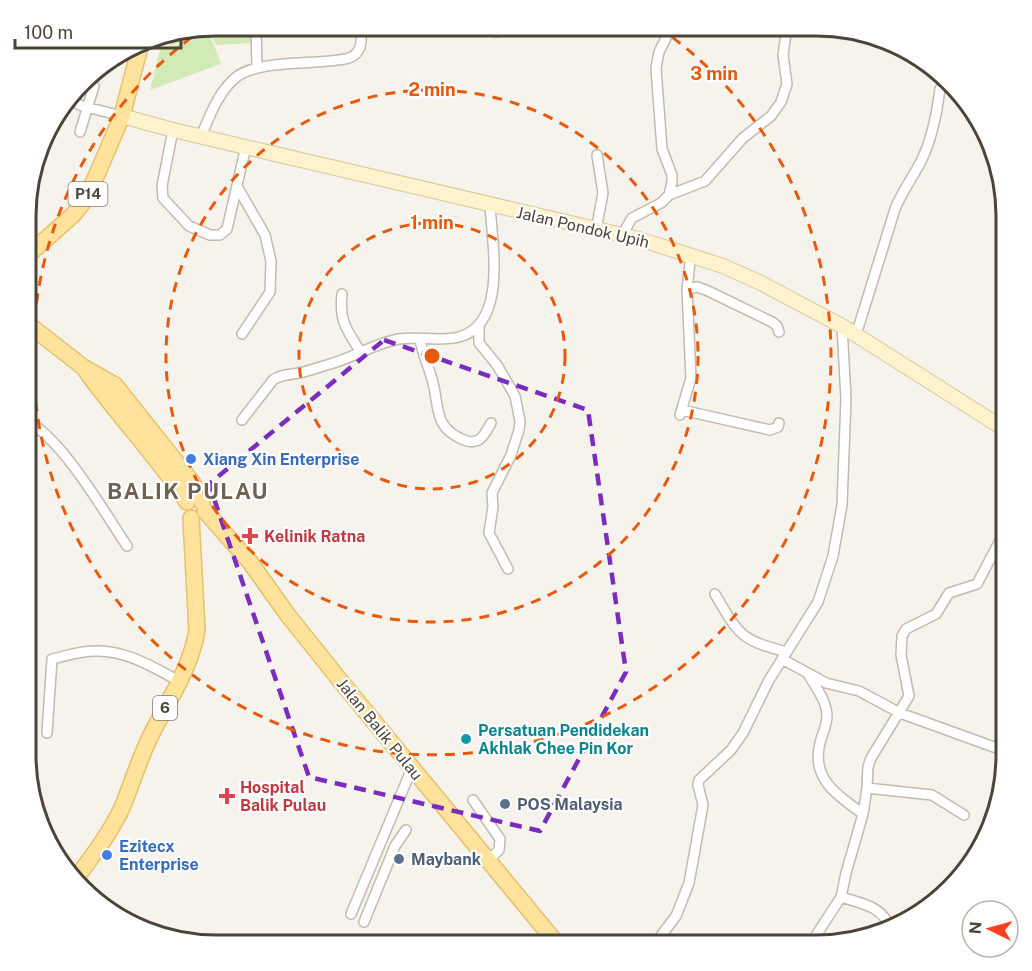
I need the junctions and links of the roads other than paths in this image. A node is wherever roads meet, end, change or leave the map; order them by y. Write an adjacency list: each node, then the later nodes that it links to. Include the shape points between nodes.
1 (256, 36): 6 (street)
2 (361, 36): 6 (street, via 358,53 349,58)
3 (666, 36): 18 (street, via 656,68 662,149 672,175)
4 (786, 36): 18 (street, via 783,55 787,84 771,116 743,138 705,181)
5 (138, 54): 11 (main road, P14)
6 (257, 67): 14 (street, via 234,78 215,104)
7 (94, 86): 10 (street)
8 (940, 89): 31 (street, via 930,134 919,165 895,209)
9 (76, 103): 10 (street)
10 (87, 108): 11 (street); 13 (street)
11 (122, 116): 12 (main road, Jalan Pondok Upih); 22 (main road, P14, via 84,201)
12 (173, 130): 14 (main road, Jalan Pondok Upih); 17 (street, via 163,198 189,226 220,235 226,229)
13 (80, 132)
14 (201, 136): 15 (main road, Jalan Pondok Upih)
15 (246, 147): 17 (street); 19 (main road, Jalan Pondok Upih)
16 (597, 155): 20 (street, via 603,193)
17 (238, 188): 30 (street, via 265,235 271,261 270,292)
18 (669, 195): 21 (street, via 632,218)
19 (490, 205): 20 (main road, Jalan Pondok Upih); 26 (street, via 494,287)
20 (596, 230): 21 (main road, Jalan Pondok Upih)
21 (622, 235): 23 (main road, Jalan Pondok Upih)
22 (36, 248)
23 (691, 254): 24 (street); 27 (main road, Jalan Pondok Upih, via 759,282)
24 (687, 289): 29 (street, via 705,290 772,322); 36 (street, via 691,378 681,412 770,430)
25 (342, 294): 33 (street, via 343,323)
26 (479, 326): 32 (street, via 456,338); 42 (street, via 479,343 515,396 520,421 511,455 492,493 489,533)
27 (842, 326): 31 (main road, Jalan Pondok Upih); 44 (street, via 846,399 842,505 833,556 818,602)
28 (36, 330): 39 (main road, Jalan Balik Pulau, via 83,367)
29 (779, 332)
30 (242, 334)
31 (856, 335): 37 (main road, Jalan Pondok Upih)
32 (420, 339): 33 (street, via 390,342); 35 (street, via 436,404 450,434 477,442)
33 (361, 353): 34 (street, via 278,376)
34 (242, 420)
35 (491, 423)
36 (779, 423)
37 (996, 424)
38 (36, 427): 40 (street, via 48,436 84,483)
39 (196, 508): 46 (main road, 6, via 197,630); 50 (main road, Jalan Balik Pulau, via 250,562 287,614)
40 (127, 546)
41 (996, 548): 47 (street, via 977,584 949,593 936,614 906,629 901,655 909,696)
42 (508, 569)
43 (715, 594): 44 (street, via 744,637)
44 (784, 655): 45 (street); 63 (street, via 738,741 699,780 703,805 689,883 676,916)
45 (807, 672): 47 (street, via 826,683 859,691); 53 (street, via 827,716 818,759 822,777 838,796)
46 (179, 681): 48 (street, via 120,654 96,651 52,659); 57 (main road, 6, via 150,736 122,808)
47 (900, 713): 49 (street); 51 (street, via 871,758)
48 (47, 733)
49 (996, 748)
50 (412, 768): 56 (main road, Jalan Balik Pulau); 59 (street)
51 (867, 788): 53 (street); 54 (street, via 932,795)
52 (473, 800): 56 (street, via 500,839 500,850)
53 (863, 814): 58 (street)
54 (964, 815)
55 (406, 830): 61 (street, via 395,846)
56 (488, 861): 62 (main road, Jalan Balik Pulau)
57 (80, 873)
58 (842, 897): 60 (street, via 878,910); 64 (street)
59 (351, 914)
60 (887, 920)
61 (364, 922)
62 (550, 935)
63 (662, 935)
64 (817, 935)

